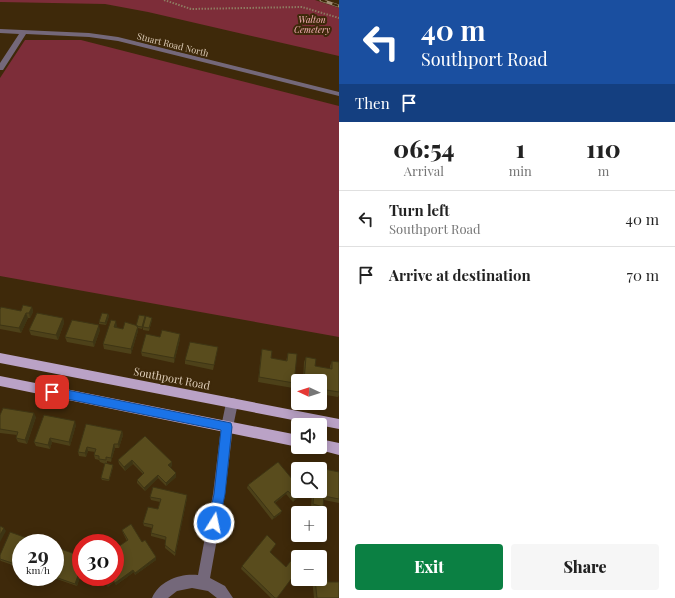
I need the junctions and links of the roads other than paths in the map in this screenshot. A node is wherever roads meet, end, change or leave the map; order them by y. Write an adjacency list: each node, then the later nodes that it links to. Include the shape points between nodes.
1 (0, 31): 2 (street, Stuart Road North)
2 (24, 32): 3 (street); 4 (street, Stuart Road North, via 118,39)
3 (0, 68)
4 (339, 94)
5 (0, 358): 7 (main road, Southport Road)
6 (0, 381): 9 (main road)
7 (232, 403): 8 (main road, Southport Road); 9 (street)
8 (339, 424)
9 (227, 427): 10 (main road); 13 (street, via 219,494)
10 (291, 440)
11 (327, 446): 12 (main road)
12 (339, 449)
13 (203, 582): 14 (street, via 182,582 168,588); 15 (street, via 224,594)
14 (158, 598)
15 (226, 598)

